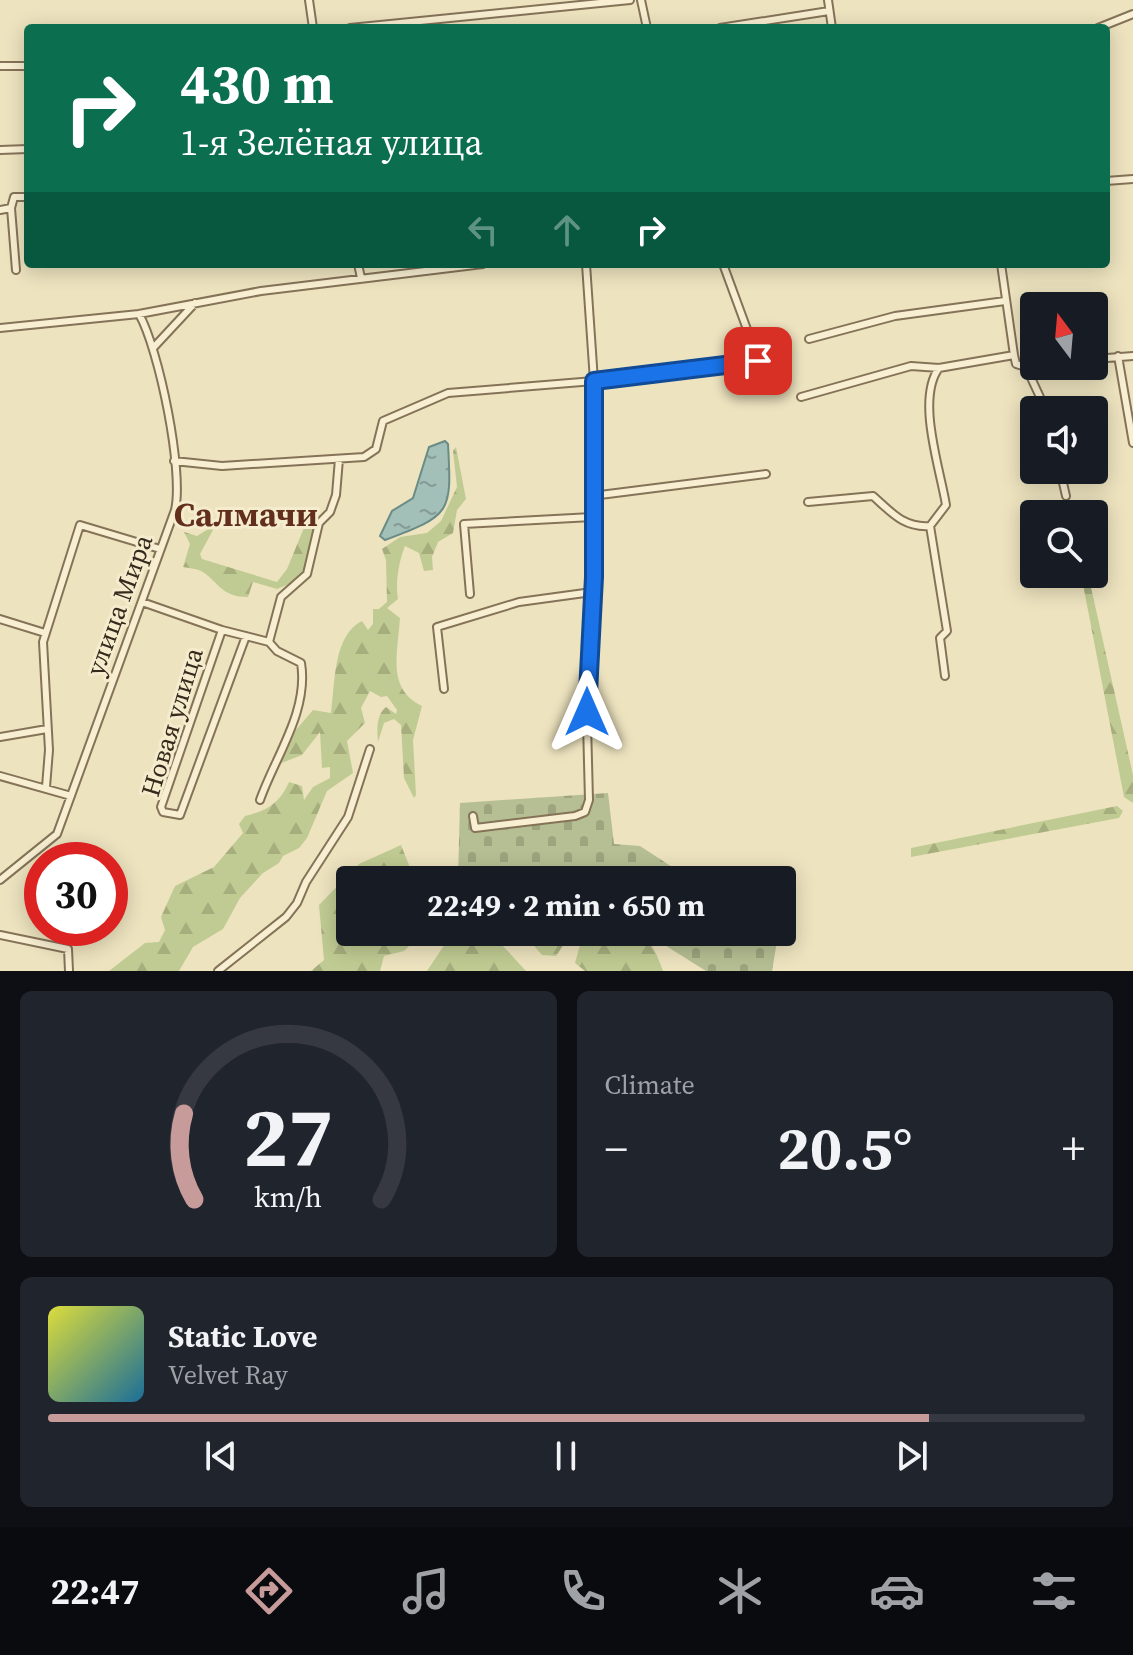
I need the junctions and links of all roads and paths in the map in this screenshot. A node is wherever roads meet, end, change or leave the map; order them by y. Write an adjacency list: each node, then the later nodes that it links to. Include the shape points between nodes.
1 (309, 0): 7 (street)
2 (630, 0): 8 (street)
3 (641, 0): 9 (street)
4 (828, 0): 5 (street)
5 (829, 11): 10 (street); 11 (street)
6 (1133, 14): 12 (street)
7 (312, 24)
8 (390, 24)
9 (646, 24)
10 (746, 24)
11 (831, 24)
12 (1108, 24)
13 (0, 66): 14 (street)
14 (24, 66)
15 (24, 149): 16 (street)
16 (0, 150)
17 (1133, 179): 18 (street)
18 (1110, 181)
19 (24, 197): 20 (street, via 14,197)
20 (11, 208): 21 (street); 27 (street)
21 (0, 210)
22 (359, 268): 28 (street)
23 (448, 268): 28 (street)
24 (586, 268): 43 (street)
25 (724, 268): 39 (street)
26 (1001, 268): 29 (street)
27 (16, 270)
28 (361, 278): 30 (street)
29 (1005, 301): 33 (street, via 895,316); 35 (street)
30 (195, 303): 31 (street); 34 (street)
31 (139, 314): 32 (street); 34 (street, улица Мира)
32 (0, 328)
33 (809, 339)
34 (154, 347): 47 (street, улица Мира)
35 (1014, 355): 40 (street); 41 (street)
36 (1118, 356): 37 (street); 38 (street); 45 (street)
37 (1133, 356)
38 (1108, 357)
39 (758, 361): 42 (street); 43 (street)
40 (1020, 365)
41 (939, 368): 44 (street, via 911,366); 54 (street, via 929,382 929,405 946,505)
42 (762, 370)
43 (594, 381): 46 (street, via 448,393 383,421 371,456); 50 (street)
44 (801, 397)
45 (1133, 443)
46 (339, 459): 47 (street, via 222,466); 63 (street, via 336,495 319,523 307,574 281,597)
47 (174, 461): 55 (street, улица Мира, via 180,491)
48 (766, 474): 50 (street)
49 (1063, 484): 51 (street)
50 (592, 496): 53 (street)
51 (1066, 496)
52 (808, 502): 54 (street, via 873,496 902,522)
53 (592, 517): 56 (street); 57 (street, via 464,524)
54 (930, 526): 64 (street, via 947,631 940,638)
55 (160, 549): 58 (street, улица Мира); 61 (street, via 80,525)
56 (592, 592): 65 (street, via 519,602 437,627); 73 (street, via 585,812 475,828)
57 (470, 594)
58 (142, 602): 60 (street); 71 (street, улица Мира)
59 (0, 619): 61 (street)
60 (222, 630): 62 (street); 62 (street, Новая улица, via 161,807 175,816 180,815 215,727)
61 (45, 633): 66 (street)
62 (246, 636): 63 (street)
63 (269, 642): 72 (street, via 301,663 304,680 299,706)
64 (945, 676)
65 (444, 689)
66 (47, 729): 67 (street); 70 (street)
67 (0, 737)
68 (370, 749): 77 (street, via 348,817 297,903)
69 (0, 776): 70 (street)
70 (46, 787): 71 (street)
71 (71, 796): 74 (street, улица Мира, via 57,834)
72 (260, 800)
73 (473, 816)
74 (0, 880)
75 (0, 935): 76 (street, via 68,949)
76 (69, 971)
77 (218, 971)

